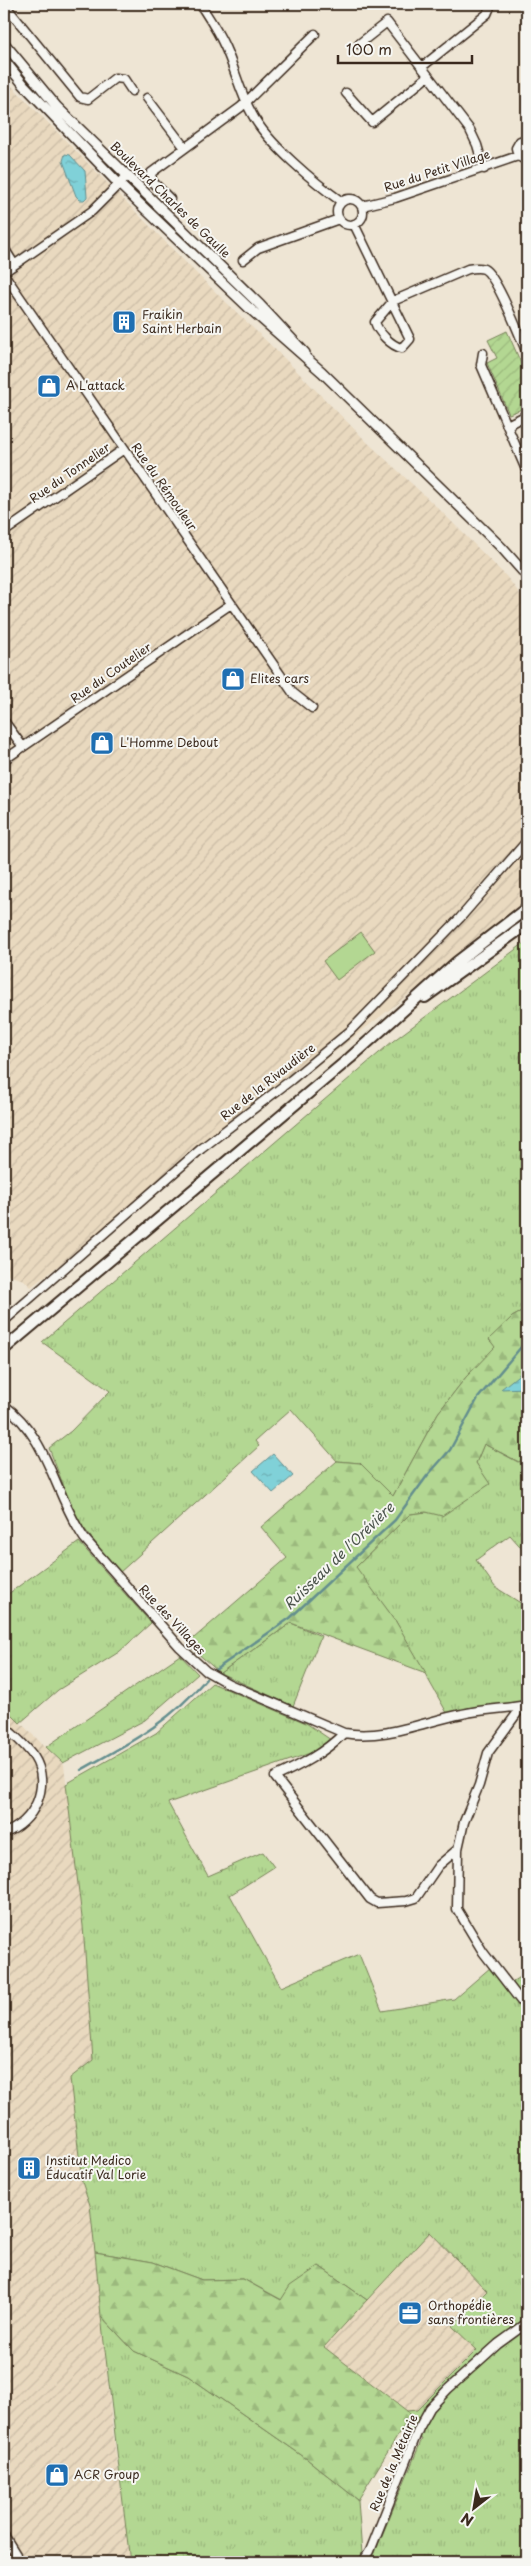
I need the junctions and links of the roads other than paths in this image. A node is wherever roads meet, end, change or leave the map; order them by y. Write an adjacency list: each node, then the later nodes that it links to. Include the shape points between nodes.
1 (4, 4): 9 (street, via 80,97 88,99 115,78 124,78)
2 (200, 4): 12 (street, via 226,47)
3 (489, 4): 8 (street, via 487,14 450,44)
4 (315, 34): 12 (street)
5 (4, 43): 18 (street, Boulevard Charles de Gaulle, via 57,107)
6 (359, 44): 8 (street, via 387,22)
7 (4, 60): 19 (street, Boulevard Charles de Gaulle)
8 (425, 72): 10 (street, via 372,122); 17 (street, via 470,130)
9 (132, 91)
10 (346, 93)
11 (147, 98): 14 (street)
12 (246, 102): 14 (street); 21 (street, via 267,135 323,189)
13 (527, 138): 15 (street, via 518,144)
14 (185, 148): 20 (street, via 151,173 152,181)
15 (518, 156): 16 (street); 17 (street, Rue du Petit Village)
16 (527, 161)
17 (484, 169): 22 (street, Rue du Petit Village)
18 (127, 176): 19 (street); 32 (street, Boulevard Charles de Gaulle, via 260,305)
19 (119, 184): 27 (street, via 92,211); 32 (street, Boulevard Charles de Gaulle, via 248,307)
20 (170, 199)
21 (342, 202): 22 (street, via 354,200); 23 (street, via 338,207)
22 (362, 206): 24 (street, via 362,216)
23 (339, 219): 24 (street, via 346,224); 26 (street, via 258,248)
24 (354, 224): 29 (street)
25 (4, 248): 27 (street)
26 (243, 260)
27 (14, 264): 28 (street)
28 (4, 273): 35 (street, Rue du Rémouleur)
29 (393, 301): 29 (street, via 410,339 402,348 394,346 375,322); 31 (street, via 468,269 484,269 495,282)
30 (483, 353): 34 (street, via 481,365)
31 (527, 353)
32 (322, 372): 38 (street, Boulevard Charles de Gaulle)
33 (527, 415): 34 (street)
34 (509, 427): 36 (street)
35 (124, 449): 37 (street, Rue du Tonnelier); 39 (street, Rue du Rémouleur)
36 (527, 472)
37 (4, 532)
38 (527, 576)
39 (231, 604): 40 (street, Rue du Rémouleur, via 293,693); 42 (street, Rue du Coutelier)
40 (312, 708)
41 (4, 721): 42 (street)
42 (22, 748): 43 (street, Rue du Coutelier)
43 (4, 760)
44 (527, 841): 48 (street, Rue de la Rivaudière, via 460,918 350,1031 201,1149)
45 (527, 908): 47 (main road, via 457,962)
46 (527, 924): 47 (main road)
47 (382, 1029): 49 (main road)
48 (4, 1321)
49 (4, 1349)
50 (4, 1405): 53 (street, Rue des Villages, via 18,1415 35,1436 72,1520 84,1538 194,1662 229,1684)
51 (525, 1705): 53 (street, Rue des Villages, via 464,1713 388,1733 359,1736); 55 (street, via 488,1754 464,1822)
52 (4, 1726): 54 (street, via 34,1758 41,1775 40,1796 31,1816)
53 (344, 1733): 55 (street, via 304,1764 275,1777 370,1899 377,1903 416,1898 438,1866)
54 (4, 1833)
55 (458, 1850): 56 (street, via 457,1909 483,1952)
56 (527, 2009)
57 (527, 2323): 60 (street, Rue de la Métairie, via 498,2344 430,2408)
58 (4, 2536): 59 (street)
59 (20, 2562)
60 (363, 2562)

